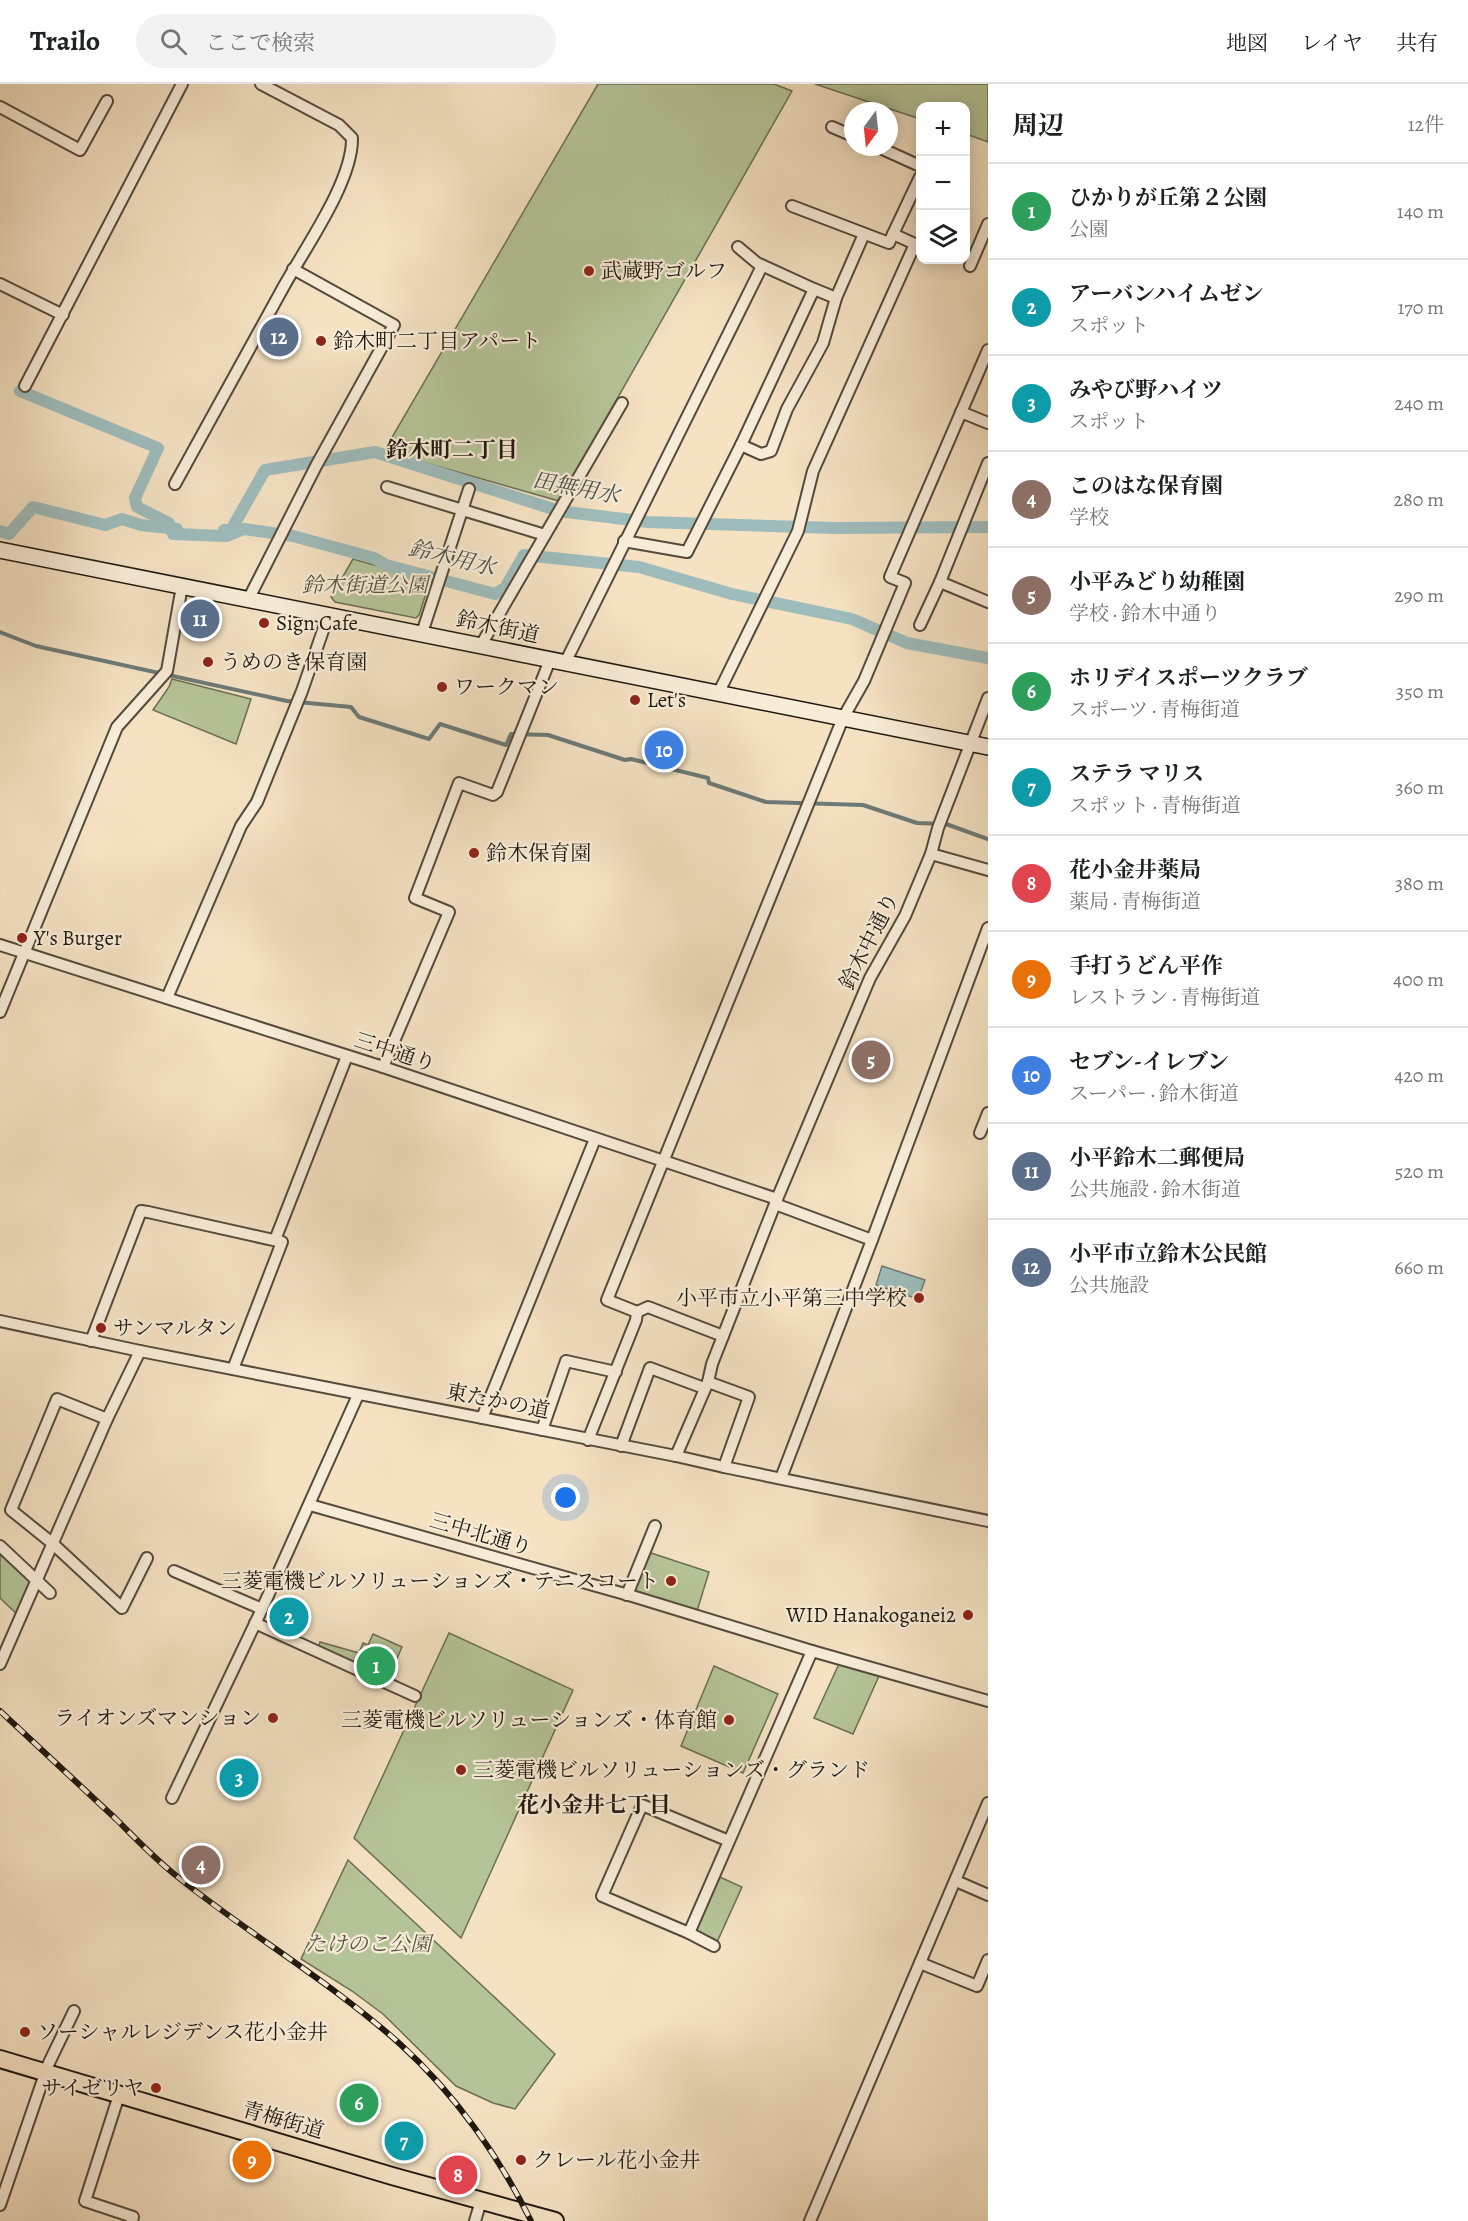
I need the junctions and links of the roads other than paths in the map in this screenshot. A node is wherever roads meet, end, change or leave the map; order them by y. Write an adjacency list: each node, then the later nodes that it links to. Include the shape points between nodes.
1 (261, 84): 17 (street, via 339,125 352,138 347,171)
2 (176, 86): 21 (street)
3 (107, 101): 4 (street, via 80,150)
4 (0, 107)
5 (832, 127): 6 (street)
6 (844, 132)
7 (898, 155): 8 (street)
8 (916, 163)
9 (916, 187): 13 (street)
10 (792, 206): 12 (street)
11 (988, 224): 16 (street)
12 (864, 234): 13 (street, via 889,243); 20 (street)
13 (893, 234): 45 (street, via 915,244 813,471 799,527)
14 (738, 247): 15 (street)
15 (762, 266): 19 (street); 34 (street)
16 (970, 266)
17 (293, 269): 29 (street); 38 (street, via 394,325)
18 (0, 284): 21 (street)
19 (814, 289): 20 (street); 27 (street)
20 (836, 298): 27 (street, via 823,343 787,409 771,451 761,454)
21 (63, 315): 23 (street)
22 (988, 350): 25 (street)
23 (25, 386)
24 (622, 403): 33 (street)
25 (961, 412): 26 (street); 47 (street, via 890,577 904,583 864,681)
26 (988, 423)
27 (741, 445): 34 (street, via 687,552)
28 (988, 463): 36 (street)
29 (175, 484)
30 (387, 487): 32 (street)
31 (469, 489): 32 (street)
32 (462, 509): 33 (street); 42 (street)
33 (545, 535): 43 (street)
34 (624, 541): 44 (street)
35 (0, 550): 37 (main road, 鈴木街道)
36 (940, 582): 39 (street); 41 (street)
37 (182, 586): 38 (main road, 鈴木街道); 54 (street, via 167,671 117,727)
38 (248, 600): 40 (main road, 鈴木街道)
39 (988, 602)
40 (327, 616): 42 (main road, 鈴木街道); 55 (street, via 302,691 257,802 241,826)
41 (920, 625)
42 (423, 633): 43 (main road, 鈴木街道)
43 (482, 645): 44 (main road, 鈴木街道)
44 (557, 661): 45 (main road, 鈴木街道); 58 (street, via 497,792 493,795 459,783 415,898 449,912)
45 (718, 694): 47 (main road, 鈴木街道)
46 (988, 698): 48 (street, 鈴木中通り)
47 (843, 718): 48 (main road, 鈴木街道); 62 (street)
48 (970, 744): 49 (main road, 鈴木街道); 50 (street, 鈴木中通り)
49 (988, 747)
50 (931, 854): 51 (street); 63 (street, 鈴木中通り, via 905,916 870,978)
51 (988, 870)
52 (988, 928): 65 (street)
53 (0, 945): 54 (street, 三中通り)
54 (24, 952): 55 (street, 三中通り); 56 (street)
55 (167, 998): 57 (street, 三中通り)
56 (0, 1012)
57 (347, 1056): 58 (street, 三中通り); 64 (street)
58 (383, 1067): 61 (street, 三中通り)
59 (988, 1113): 60 (street)
60 (980, 1133)
61 (594, 1139): 62 (street, 三中通り); 75 (street)
62 (664, 1161): 63 (street, 三中通り); 66 (street, via 607,1300)
63 (776, 1202): 65 (street, 三中通り); 68 (street, 鈴木中通り)
64 (275, 1239): 69 (street, via 141,1211); 71 (street, via 282,1242)
65 (872, 1240): 82 (street)
66 (637, 1312): 68 (street, via 648,1307); 72 (street)
67 (0, 1321): 69 (street, 東たかの道)
68 (723, 1336): 73 (street, 鈴木中通り)
69 (91, 1341): 70 (street, 東たかの道)
70 (140, 1351): 71 (street, 東たかの道); 76 (street)
71 (233, 1369): 74 (street, 東たかの道)
72 (616, 1372): 77 (street, via 566,1361); 78 (street)
73 (706, 1385): 79 (street, via 650,1368); 80 (street, 鈴木中通り); 81 (street, via 749,1397)
74 (358, 1395): 75 (street, 東たかの道); 83 (street)
75 (482, 1418): 77 (street, 東たかの道)
76 (107, 1419): 86 (street); 86 (street, via 57,1399 11,1510)
77 (542, 1430): 78 (street, 東たかの道)
78 (588, 1440): 79 (street, 東たかの道)
79 (621, 1446): 80 (street, 東たかの道)
80 (676, 1456): 81 (street, 東たかの道)
81 (724, 1467): 82 (street, 東たかの道)
82 (781, 1478): 84 (street, 東たかの道)
83 (310, 1505): 92 (street, 三中北通り); 93 (street)
84 (988, 1521)
85 (655, 1526): 92 (street)
86 (52, 1544): 88 (street, via 122,1608); 90 (street)
87 (0, 1546): 90 (street)
88 (147, 1558)
89 (174, 1571): 93 (street)
90 (37, 1580): 91 (street); 96 (street)
91 (50, 1593)
92 (627, 1595): 95 (street, 三中北通り)
93 (262, 1609): 94 (street)
94 (255, 1623): 97 (street); 99 (street)
95 (812, 1652): 98 (street, 三中北通り); 101 (street)
96 (0, 1664)
97 (415, 1696)
98 (988, 1701)
99 (172, 1798)
100 (988, 1803): 102 (street)
101 (729, 1841): 104 (street); 104 (street, via 642,1805 602,1896)
102 (956, 1881): 103 (street); 107 (street)
103 (988, 1895)
104 (689, 1934): 105 (street)
105 (714, 1946)
106 (988, 1960): 107 (street, via 977,1986)
107 (920, 1963): 117 (street)
108 (74, 2011): 110 (street)
109 (0, 2059): 110 (main road, 青梅街道)
110 (45, 2074): 111 (main road, 青梅街道); 113 (street)
111 (119, 2095): 112 (main road, 青梅街道); 114 (street, via 85,2201 133,2217)
112 (482, 2201): 115 (street); 116 (main road, 青梅街道)
113 (0, 2205)
114 (132, 2221)
115 (475, 2221)
116 (555, 2221)
117 (810, 2221)

